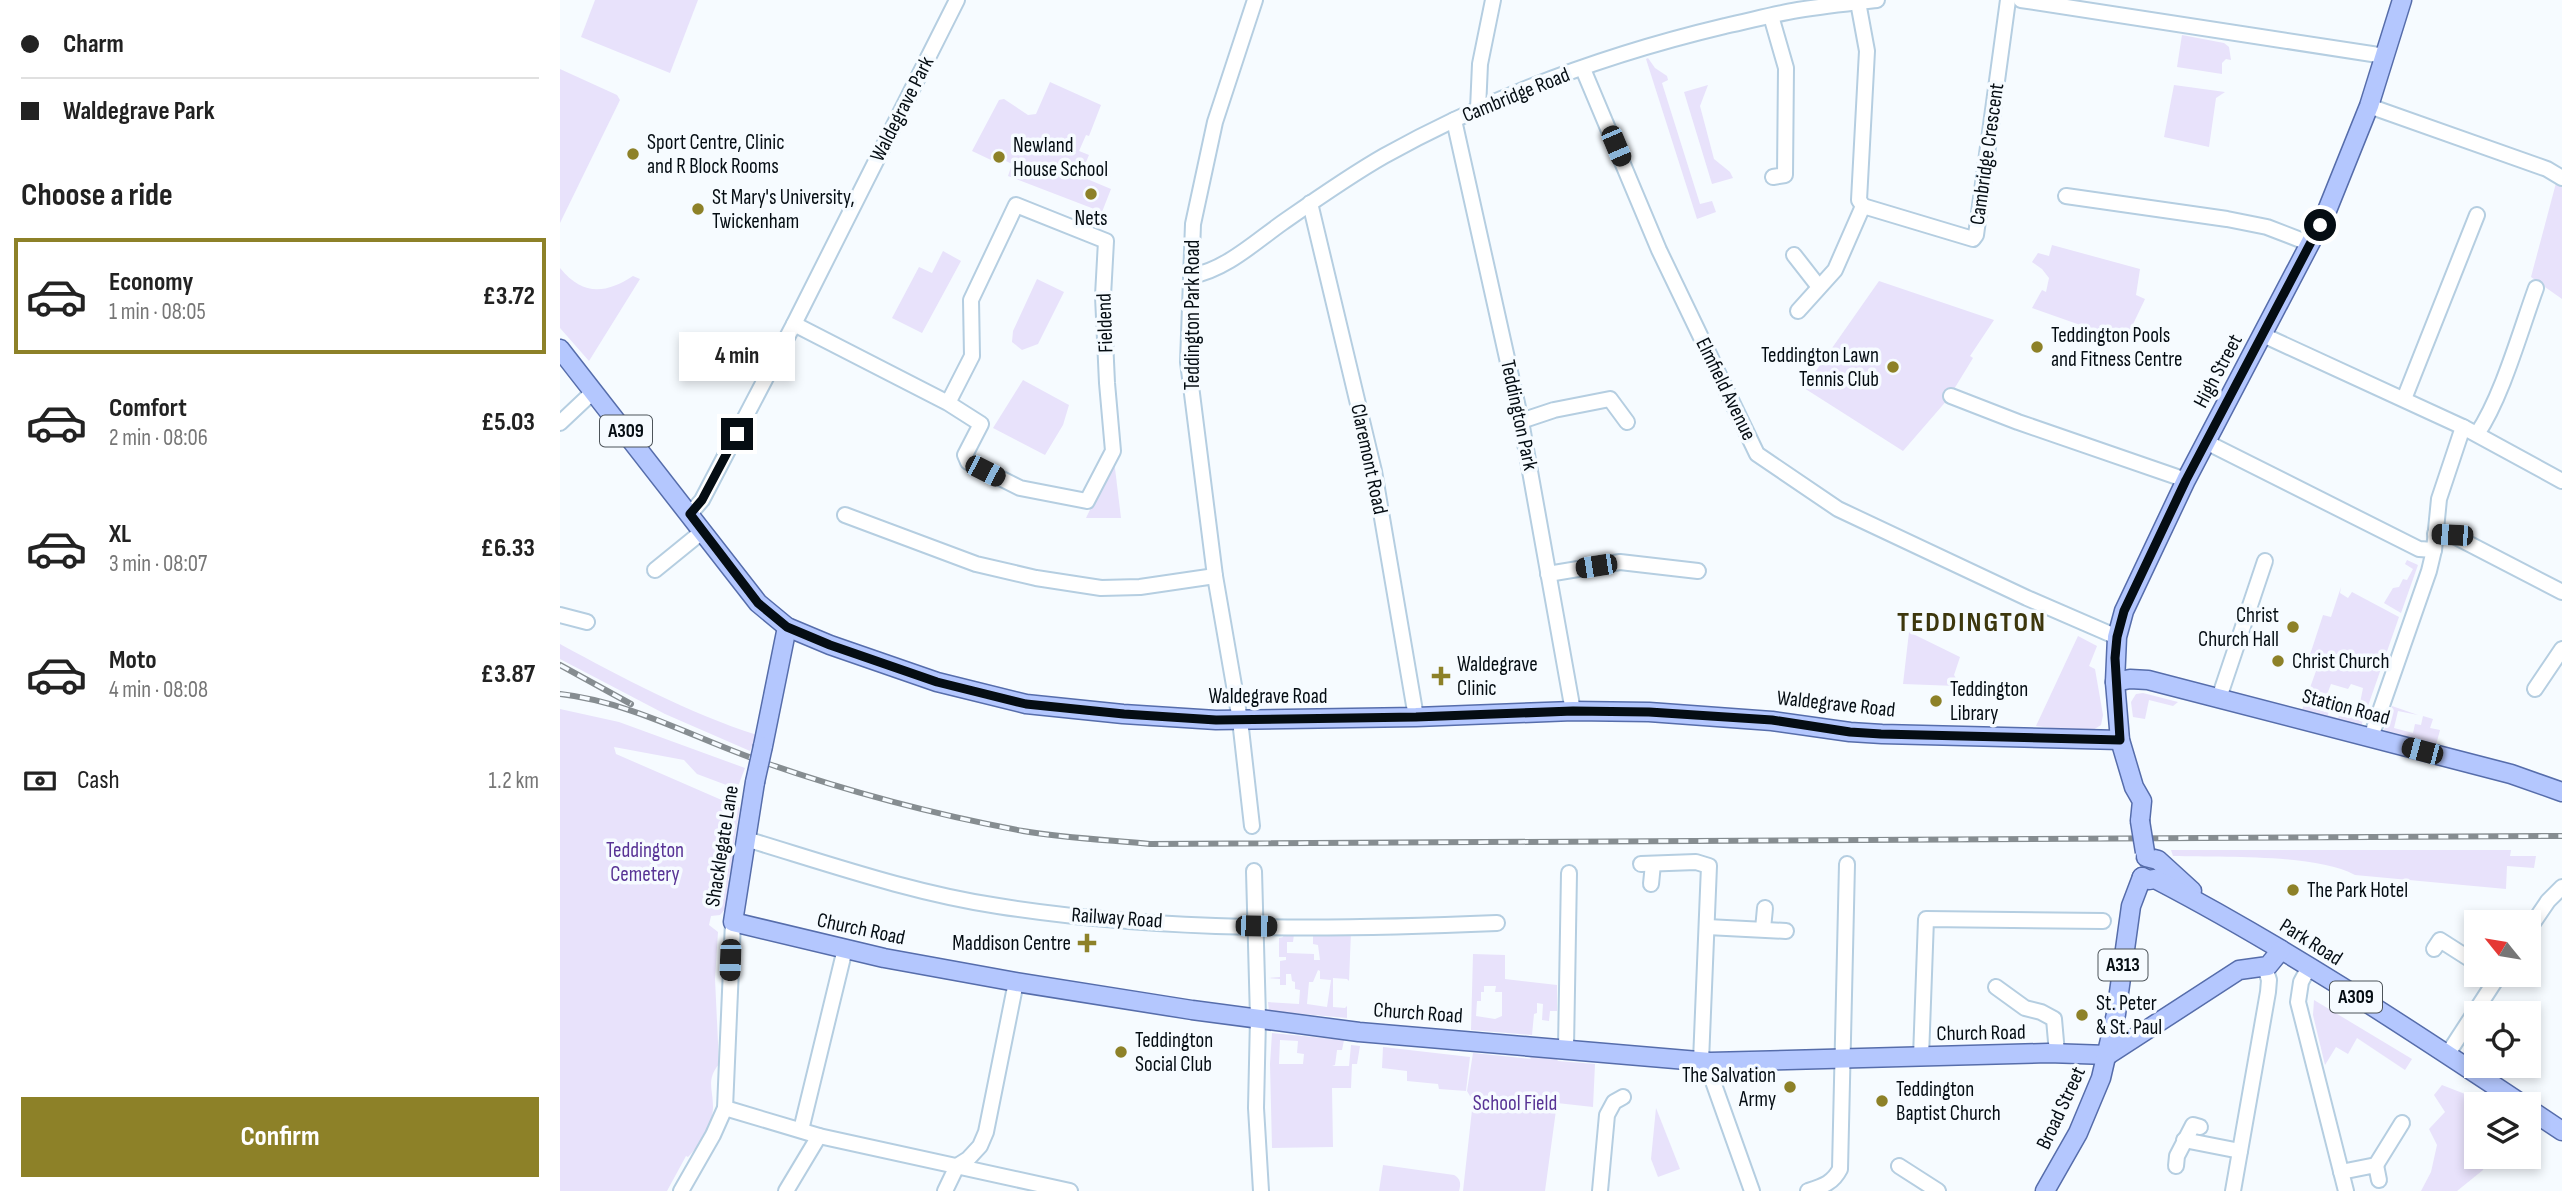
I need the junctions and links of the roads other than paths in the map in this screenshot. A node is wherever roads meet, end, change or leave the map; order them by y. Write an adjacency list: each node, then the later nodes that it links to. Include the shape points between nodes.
1 (957, 0): 27 (street, Waldegrave Park)
2 (1255, 0): 23 (street, Teddington Park Road, via 1215,122 1193,224)
3 (1493, 0): 13 (street, via 1480,64)
4 (1877, 0): 8 (street, Cambridge Road)
5 (2008, 0): 19 (street, Cambridge Crescent, via 1973,239)
6 (2021, 0): 10 (street)
7 (2402, 0): 10 (main road, High Street / A313)
8 (1858, 2): 9 (street, Cambridge Road); 19 (street, via 1867,51 1859,200)
9 (1771, 16): 11 (street, Cambridge Road); 15 (street, via 1788,86 1785,175)
10 (2385, 56): 12 (main road, High Street / A313)
11 (1583, 69): 13 (street, Cambridge Road); 56 (street, Elmfield Avenue, via 1659,250 1757,454 1838,509)
12 (2369, 106): 16 (street); 21 (main road, High Street / A313)
13 (1478, 109): 14 (street, Cambridge Road)
14 (1454, 120): 18 (street, Cambridge Road, via 1382,157); 34 (street, Teddington Park)
15 (1773, 177)
16 (2562, 178)
17 (2066, 197): 21 (street, via 2227,219)
18 (1310, 204): 23 (street, Cambridge Road, via 1226,262); 62 (street, Claremont Road, via 1374,471)
19 (1863, 206): 24 (street, via 1835,270)
20 (2477, 215): 32 (street)
21 (2311, 244): 28 (main road, High Street / A313)
22 (1794, 255): 24 (street)
23 (1191, 276): 51 (street, Teddington Park Road, via 1188,362)
24 (1819, 288): 26 (street)
25 (2536, 288): 38 (street)
26 (1798, 311)
27 (794, 324): 33 (street, Fieldend); 42 (street, Waldegrave Park, via 702,500)
28 (2263, 335): 32 (street); 39 (main road, High Street / A313)
29 (560, 349): 30 (main road, Waldegrave Road / A309)
30 (594, 391): 36 (street); 42 (main road, Waldegrave Road / A309)
31 (1951, 396): 40 (street)
32 (2404, 399): 37 (street)
33 (948, 403): 33 (street, Fieldend, via 972,356 971,300 1016,205 1105,241 1103,296 1113,451 1087,501 1020,488 968,463 965,455 981,424)
34 (1521, 421): 35 (street, via 1609,399); 50 (street, Teddington Park)
35 (1627, 422)
36 (560, 423)
37 (2463, 427): 38 (street); 45 (street, via 2440,499)
38 (2477, 434): 41 (street)
39 (2206, 442): 40 (main road, High Street / A313); 46 (street, via 2419,549)
40 (2186, 480): 56 (main road, High Street / A313, via 2129,600)
41 (2562, 481)
42 (690, 514): 44 (main road, Waldegrave Road / A309)
43 (845, 515): 51 (street, via 976,564 1036,578 1101,588)
44 (703, 531): 48 (street); 55 (main road, Waldegrave Road / A309, via 758,603)
45 (2435, 534): 46 (street); 52 (street, via 2452,535)
46 (2434, 550): 64 (street)
47 (2265, 561): 60 (street)
48 (655, 570)
49 (1698, 571): 50 (street, via 1620,562)
50 (1548, 574): 61 (street, Teddington Park)
51 (1215, 576): 63 (street, Teddington Park Road)
52 (2562, 592)
53 (560, 615): 54 (street)
54 (587, 622)
55 (787, 627): 63 (main road, Waldegrave Road / A309, via 937,682 1026,704); 68 (main road, Shacklegate Lane, bridge)
56 (2117, 637): 58 (main road, High Street / A313)
57 (2562, 649): 59 (street)
58 (2115, 682): 60 (main road, Station Road, via 2148,680); 65 (main road, High Street / A313)
59 (2535, 689)
60 (2219, 698): 64 (main road, Station Road)
61 (1573, 711): 62 (main road, Waldegrave Road / A309); 65 (main road, Waldegrave Road / A309, via 1740,718 1881,734)
62 (1416, 717): 63 (main road, Waldegrave Road / A309)
63 (1240, 720): 67 (street, Teddington Park Road)
64 (2371, 737): 66 (main road, Station Road)
65 (2120, 740): 70 (main road, High Street / A313, bridge, via 2132,778 2134,811)
66 (2562, 792)
67 (1252, 826)
68 (746, 839): 78 (main road, Shacklegate Lane); 80 (street, Railway Road, via 878,879 995,906 1108,920)
69 (1847, 864): 99 (street)
70 (2153, 867): 86 (main road, Park Road / A309); 96 (main road, Broad Street / A313, via 2131,906)
71 (1254, 871): 80 (street)
72 (1569, 873): 94 (street)
73 (1651, 884): 81 (street, via 1647,864 1696,862 1709,866)
74 (2562, 887): 76 (street)
75 (1765, 908): 82 (street)
76 (2541, 911)
77 (2102, 921): 98 (street, via 1926,919)
78 (733, 922): 84 (main road, Church Road); 103 (street, Shacklegate Lane)
79 (1497, 923): 80 (street, Railway Road)
80 (1256, 926): 93 (street)
81 (1707, 927): 82 (street); 100 (street)
82 (1763, 929): 83 (street)
83 (1786, 931)
84 (845, 949): 90 (main road, Church Road); 107 (street)
85 (2434, 949): 87 (street, via 2440,940)
86 (2281, 950): 88 (main road); 89 (main road, Park Road / A309)
87 (2464, 955)
88 (2265, 967): 96 (main road, via 2239,970); 111 (street, via 2268,992)
89 (2309, 967): 97 (main road, Park Road / A309); 116 (street, via 2298,1002)
90 (1016, 982): 93 (main road, Church Road); 113 (street, via 986,1132 980,1146)
91 (1996, 987): 95 (street, via 2025,1008 2054,1019)
92 (2490, 987): 97 (street)
93 (1258, 1018): 94 (main road, Church Road, via 1359,1032); 122 (street, via 1256,1108)
94 (1566, 1048): 100 (main road, Church Road)
95 (2057, 1053): 96 (main road, Church Road); 98 (main road, Church Road)
96 (2108, 1055): 127 (main road, Broad Street / A313, via 2090,1110)
97 (2447, 1055): 101 (main road, Park Road / A309)
98 (1921, 1057): 99 (main road, Church Road)
99 (1843, 1058): 100 (main road, Church Road); 125 (street, via 1840,1169 1828,1184)
100 (1705, 1061): 124 (street)
101 (2504, 1092)
102 (1623, 1097): 123 (street, via 1607,1115)
103 (725, 1108): 107 (street); 118 (street, Shacklegate Lane)
104 (2541, 1116): 108 (main road)
105 (2402, 1123): 112 (street)
106 (2200, 1127): 110 (street, via 2193,1125)
107 (801, 1130): 109 (street)
108 (2562, 1131)
109 (819, 1136): 113 (street); 119 (street)
110 (2184, 1140): 111 (street); 115 (street)
111 (2240, 1151): 128 (street)
112 (2376, 1165): 116 (street); 117 (street)
113 (957, 1166): 120 (street); 121 (street)
114 (1899, 1166): 126 (street)
115 (2176, 1166)
116 (2341, 1172): 129 (street)
117 (2379, 1180)
118 (681, 1191)
119 (786, 1191)
120 (945, 1191)
121 (1066, 1191)
122 (1261, 1191)
123 (1600, 1191)
124 (1752, 1191)
125 (1808, 1191)
126 (1938, 1191)
127 (2045, 1191)
128 (2233, 1191)
129 (2346, 1191)

